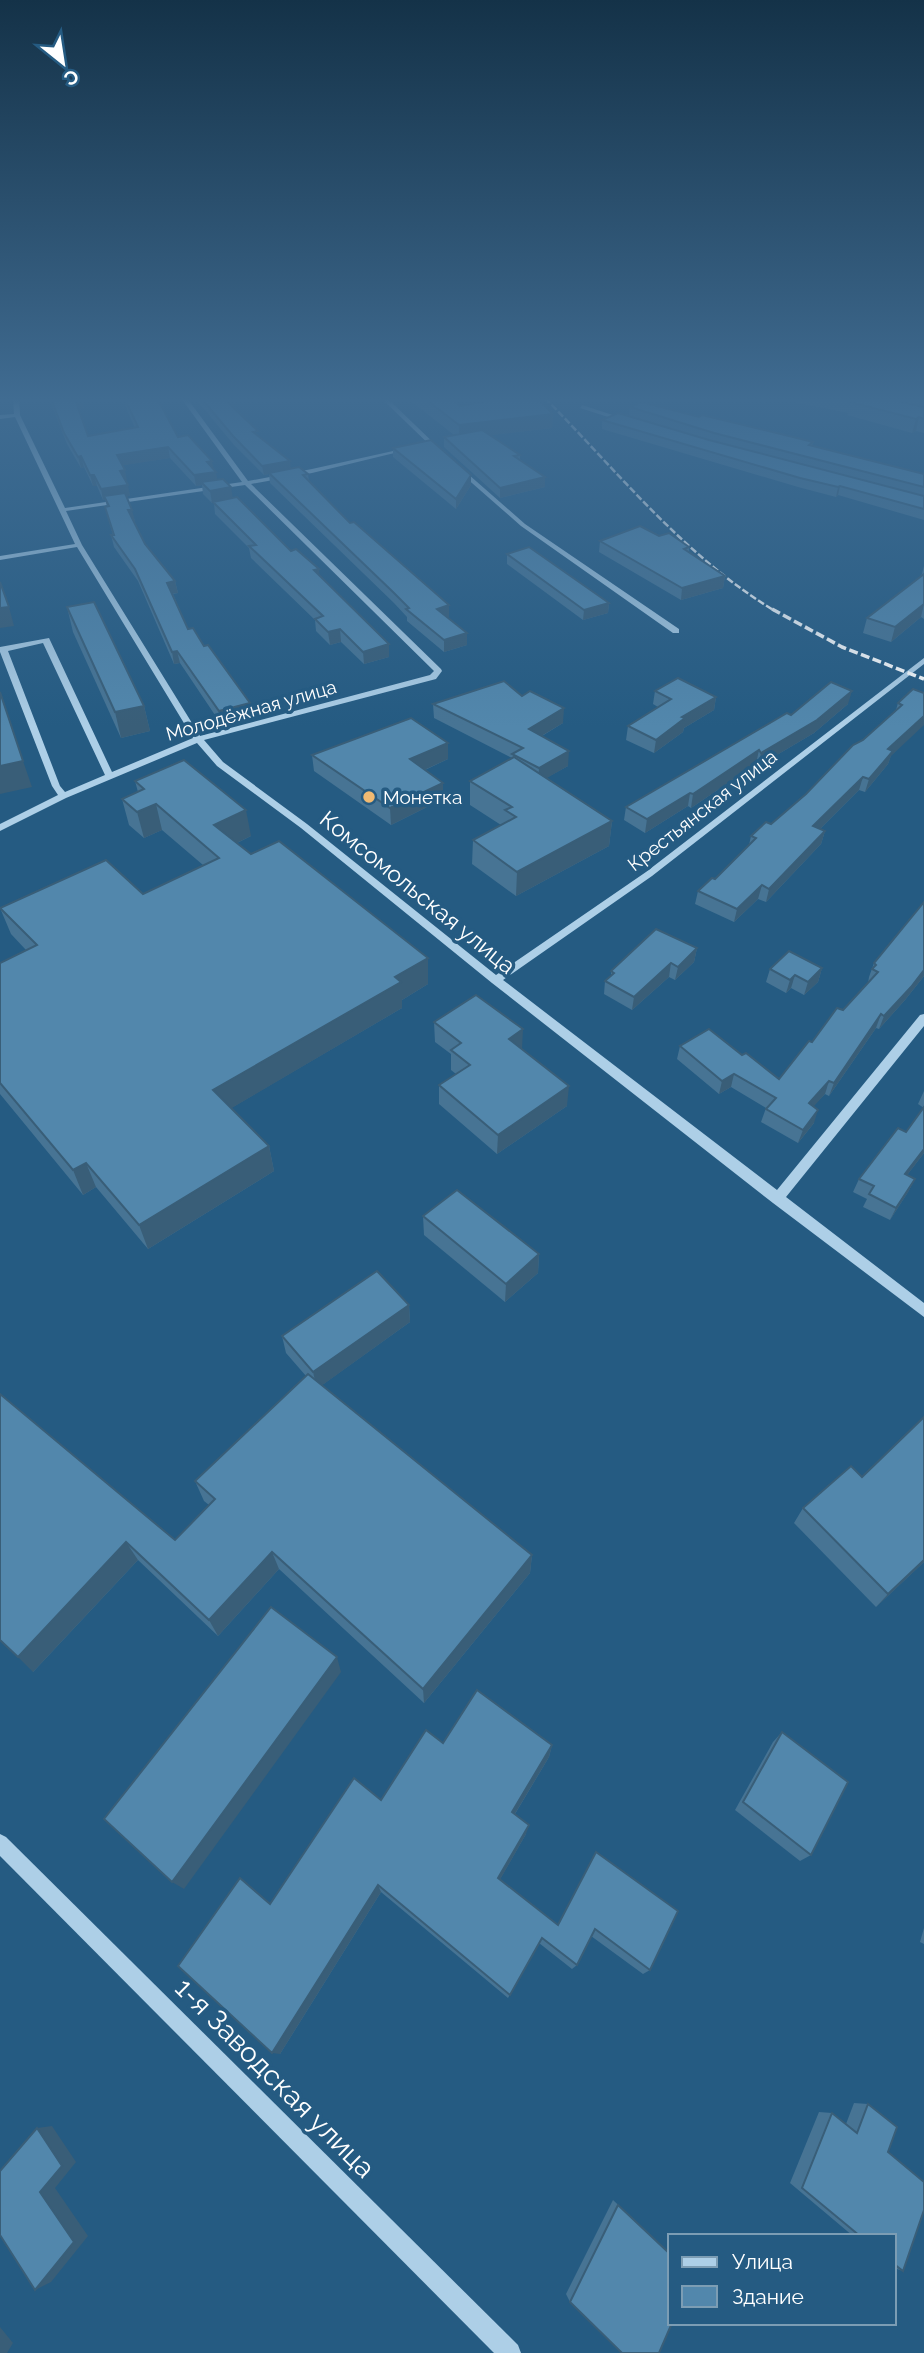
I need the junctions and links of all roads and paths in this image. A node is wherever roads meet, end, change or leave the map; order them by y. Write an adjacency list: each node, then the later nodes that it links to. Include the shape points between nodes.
1 (77, 508): 4 (street)
2 (271, 508): 10 (street)
3 (504, 508): 7 (street)
4 (62, 510): 5 (street, Комсомольская улица)
5 (79, 545): 6 (street); 11 (street, Комсомольская улица)
6 (0, 558)
7 (676, 631)
8 (2, 649): 12 (street, via 46,640); 13 (street, via 55,786)
9 (924, 660): 15 (street, Крестьянская улица, via 649,874)
10 (438, 671): 11 (street, Молодёжная улица, via 433,677)
11 (198, 739): 12 (street, Молодёжная улица); 15 (street, Комсомольская улица, via 220,764)
12 (109, 775): 13 (street, Молодёжная улица)
13 (63, 796): 14 (street, Молодёжная улица)
14 (0, 828)
15 (496, 980): 17 (street, Комсомольская улица)
16 (924, 1018): 17 (street)
17 (777, 1199): 18 (street, Комсомольская улица)
18 (924, 1311)
19 (0, 1843): 20 (street, 1-я Заводская улица)
20 (510, 2353)

